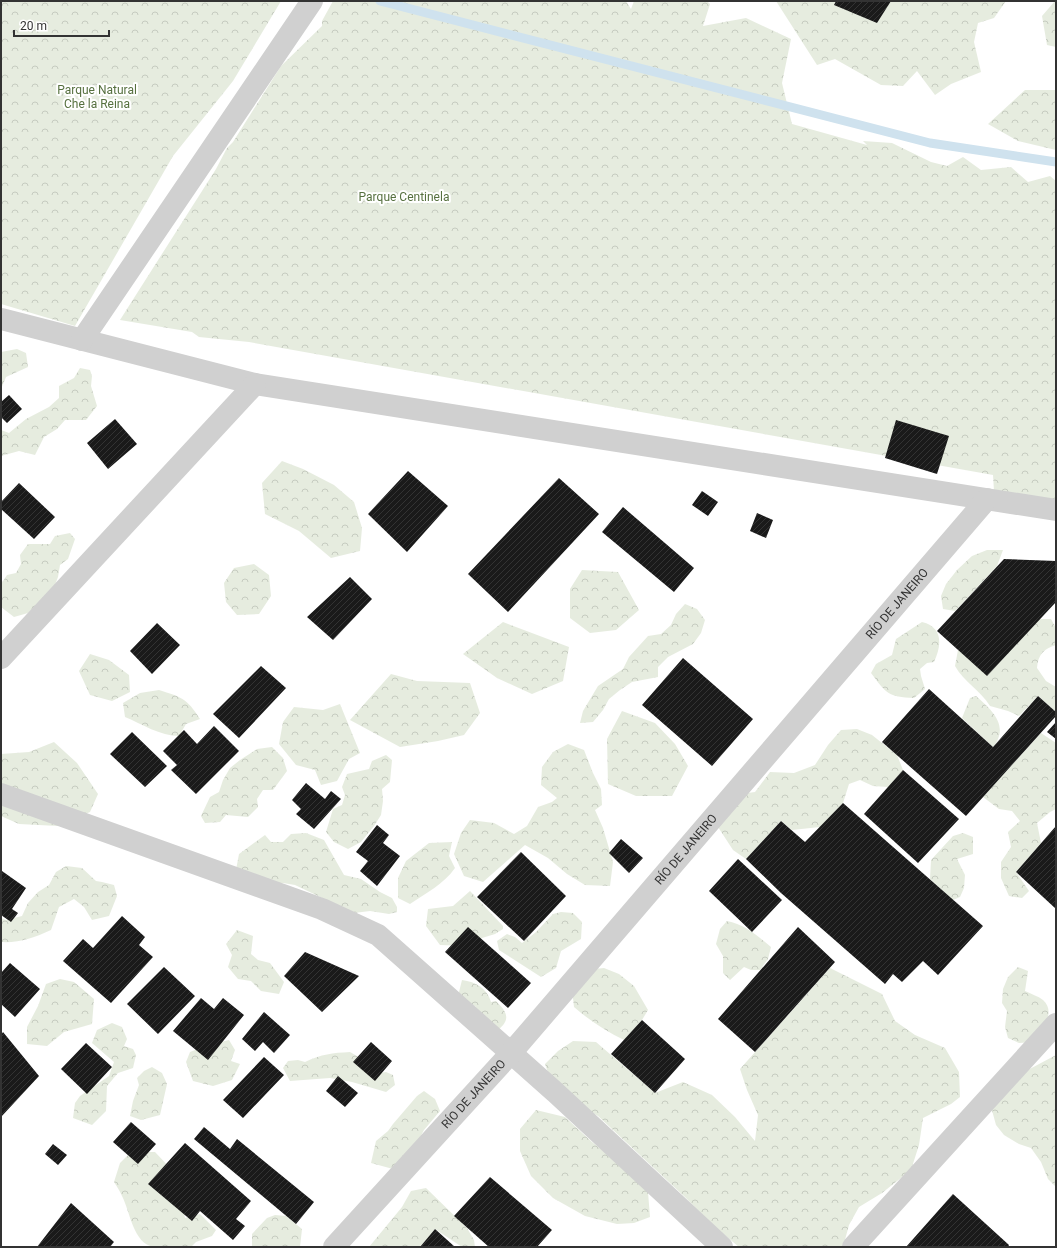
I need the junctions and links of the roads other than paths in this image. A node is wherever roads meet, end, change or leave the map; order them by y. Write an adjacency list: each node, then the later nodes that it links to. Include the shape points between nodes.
1 (311, 2): 3 (street)
2 (1, 319): 3 (street)
3 (82, 340): 4 (street)
4 (255, 384): 5 (street); 7 (street)
5 (987, 499): 6 (street); 10 (street, RÍO DE JANEIRO)
6 (1056, 510)
7 (1, 658)
8 (1, 794): 10 (street, via 322,909 378,935)
9 (1056, 1024): 13 (street)
10 (511, 1053): 11 (street, RÍO DE JANEIRO); 12 (street)
11 (334, 1247)
12 (722, 1247)
13 (853, 1247)

